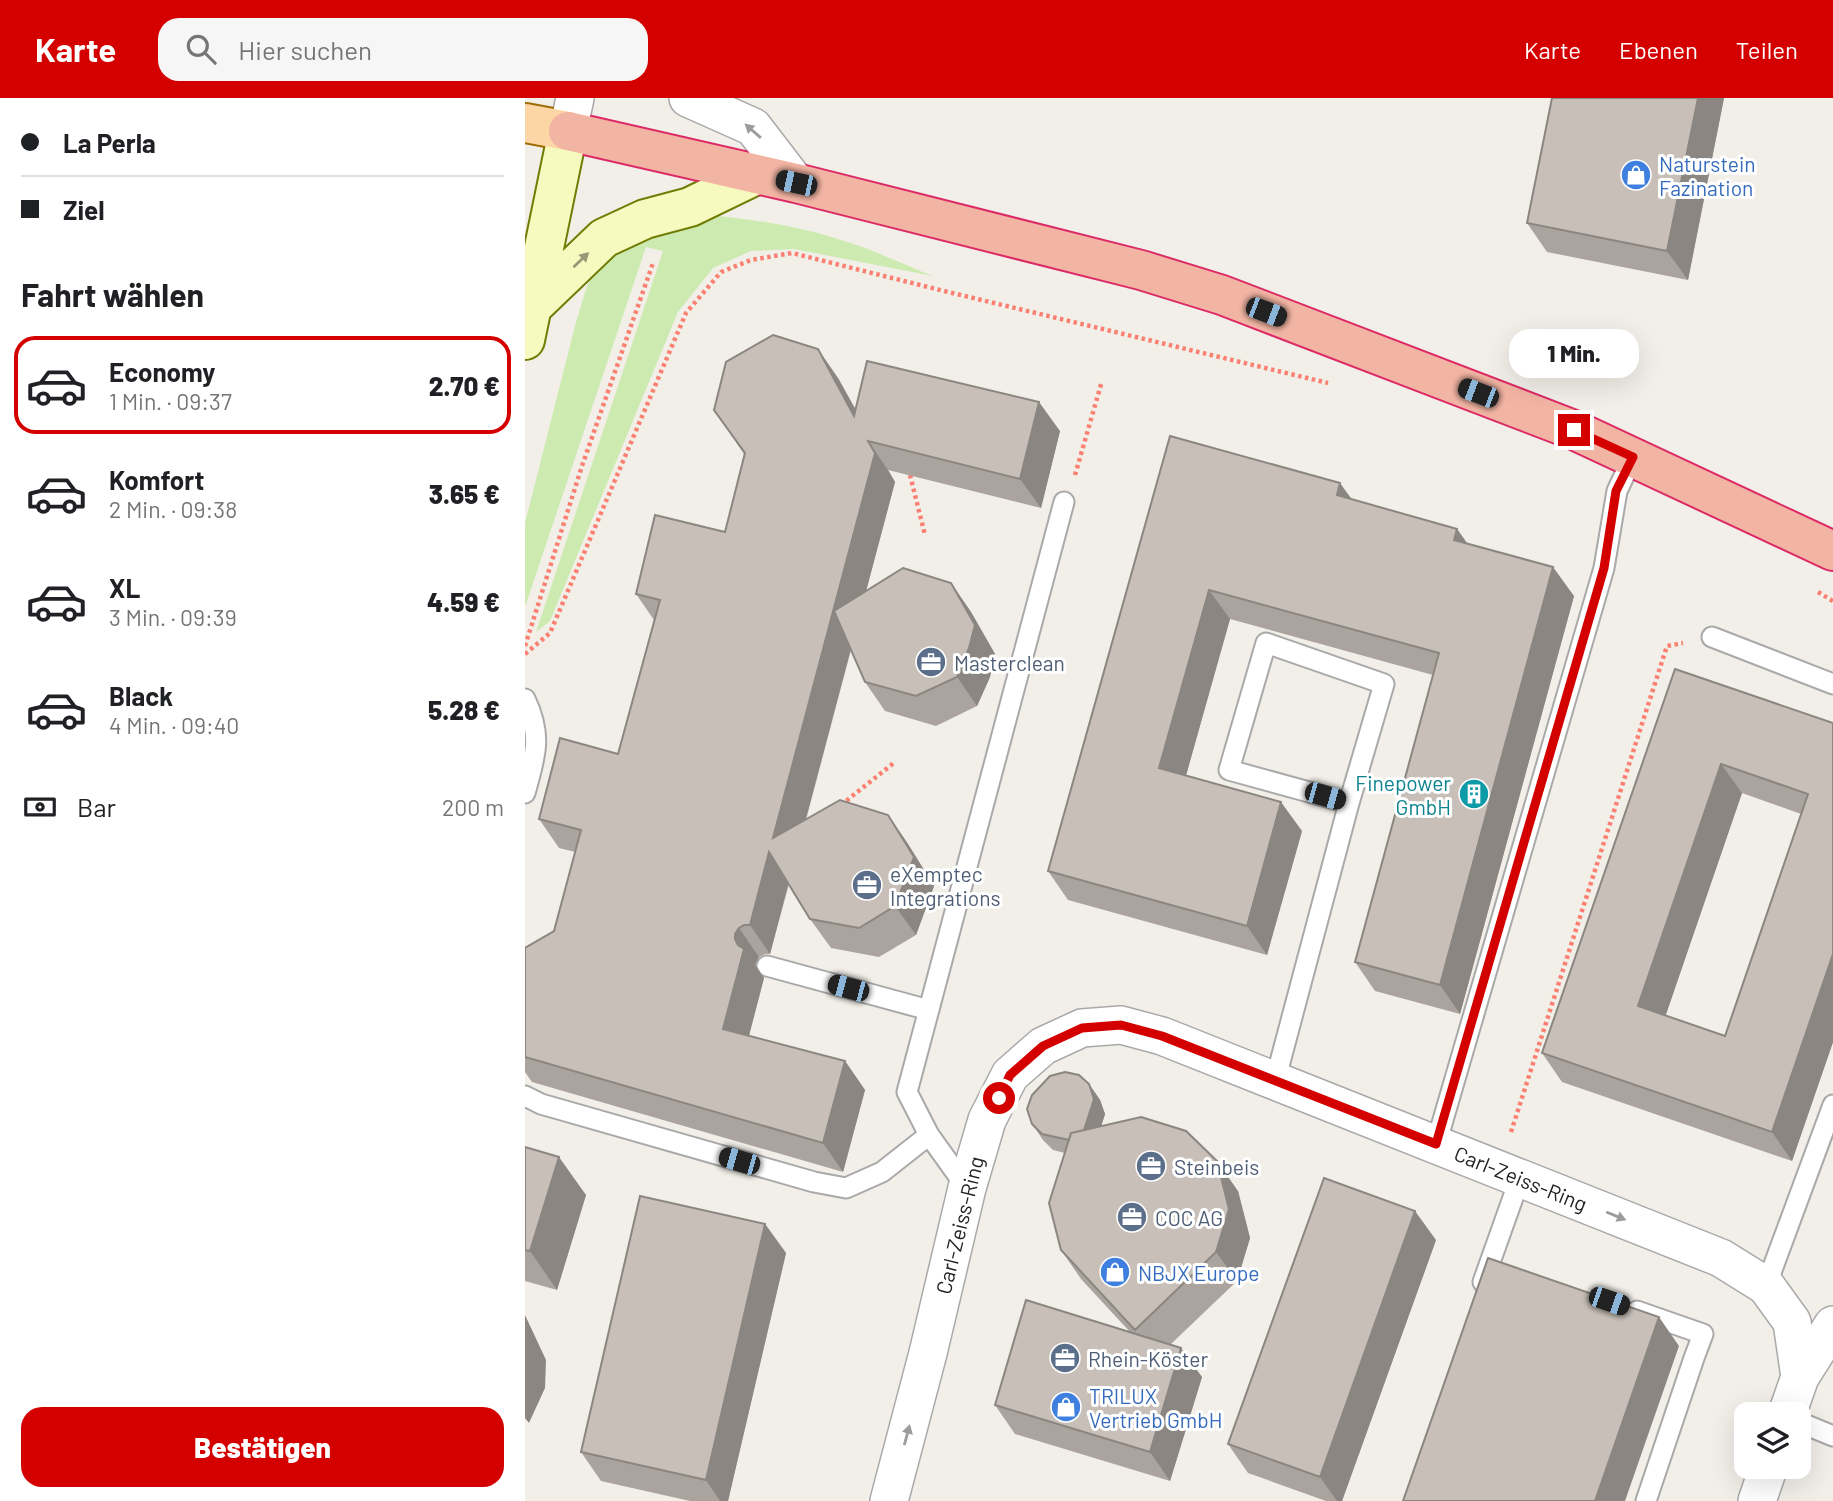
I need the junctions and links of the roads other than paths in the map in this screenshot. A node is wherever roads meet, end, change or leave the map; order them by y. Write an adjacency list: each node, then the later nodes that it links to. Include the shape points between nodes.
1 (688, 98): 5 (street, one-way to 1, via 753,127)
2 (572, 115): 3 (main road); 4 (highway); 6 (main road)
3 (525, 123)
4 (756, 174): 5 (highway); 6 (main road, one-way to 4, via 604,238 645,219 690,207)
5 (796, 183): 7 (highway, via 1141,270 1222,295)
6 (527, 329)
7 (1633, 457): 9 (highway); 21 (lane, via 1616,491 1604,568)
8 (1064, 502): 16 (lane)
9 (1833, 551)
10 (1712, 637): 11 (lane)
11 (1833, 684)
12 (525, 699): 13 (lane, via 535,723 537,751)
13 (525, 793)
14 (1349, 803): 14 (lane, via 1384,684 1266,643 1229,770); 17 (lane)
15 (767, 966): 16 (lane)
16 (929, 1010): 20 (lane, via 907,1092)
17 (1275, 1081): 21 (street, Carl-Zeiss-Ring); 23 (street, Carl-Zeiss-Ring, via 1162,1036 1121,1025 1082,1028 1043,1046 1010,1075 987,1120)
18 (525, 1096): 20 (lane, via 846,1188 882,1172)
19 (1833, 1105): 24 (lane)
20 (929, 1135): 23 (lane)
21 (1436, 1144): 22 (street, Carl-Zeiss-Ring)
22 (1510, 1174): 24 (street, Carl-Zeiss-Ring, one-way to 24, via 1721,1258); 25 (lane, via 1497,1262)
23 (967, 1188): 33 (street, Carl-Zeiss-Ring, one-way to 23)
24 (1766, 1286): 28 (street, Carl-Zeiss-Ring, via 1792,1322)
25 (1477, 1298)
26 (1616, 1303): 34 (lane, via 1703,1334)
27 (1833, 1325): 28 (street)
28 (1800, 1377): 29 (street)
29 (1791, 1402)
30 (1811, 1427): 31 (lane)
31 (1833, 1436)
32 (1764, 1479): 35 (street)
33 (889, 1501)
34 (1646, 1501)
35 (1756, 1501)

